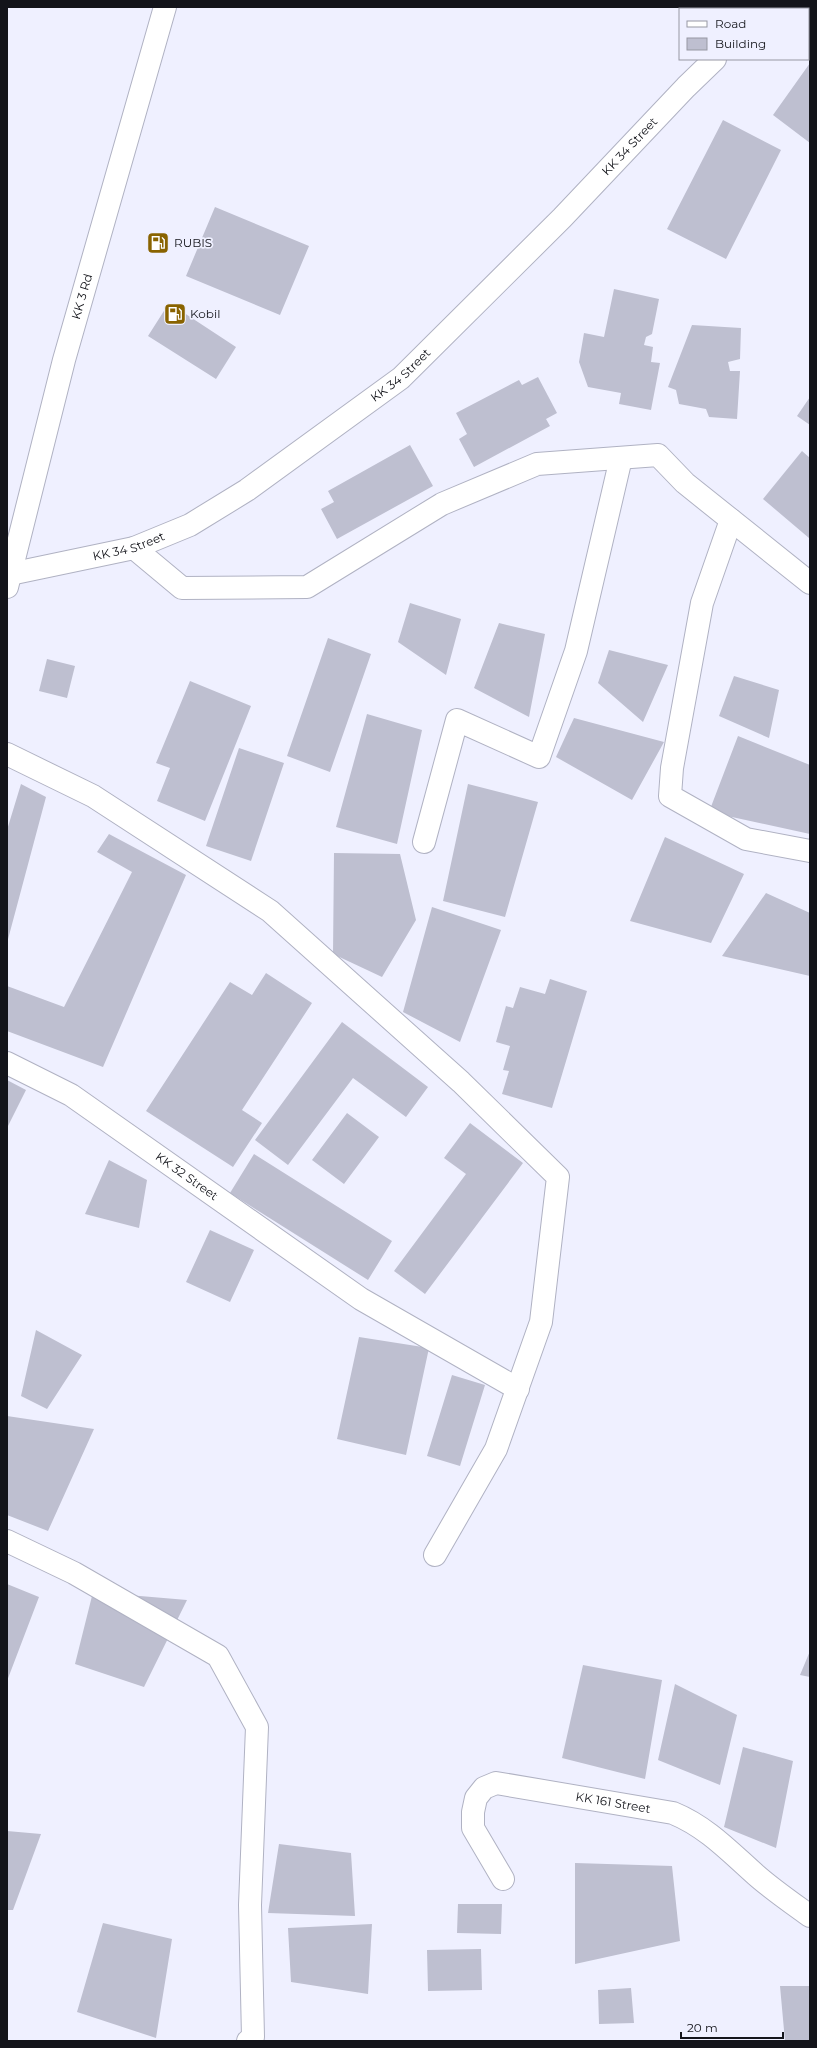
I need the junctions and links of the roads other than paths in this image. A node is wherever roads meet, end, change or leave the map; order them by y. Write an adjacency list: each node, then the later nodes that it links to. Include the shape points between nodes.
1 (165, 7): 6 (main road, KK 3 Rd, via 64,360)
2 (714, 60): 5 (main road, KK 34 Street, via 562,218 401,378 247,490 190,525)
3 (621, 458): 4 (main road, via 658,455 685,484); 5 (main road, via 537,464 442,504 307,587 182,588); 9 (main road, via 576,651 538,756 456,720)
4 (732, 520): 7 (main road); 10 (main road, via 702,603 672,768 670,796 746,839)
5 (134, 548): 6 (main road, KK 34 Street)
6 (9, 581)
7 (810, 583)
8 (7, 754): 12 (main road, via 93,796 270,911 461,1082 558,1177 541,1322)
9 (424, 842)
10 (810, 851)
11 (7, 1063): 12 (main road, KK 32 Street, via 71,1095 361,1299)
12 (518, 1389): 14 (main road, via 496,1449)
13 (7, 1540): 17 (main road, via 74,1573 218,1656 258,1727 250,1905)
14 (435, 1555)
15 (503, 1879): 16 (main road, KK 161 Street, via 474,1828 472,1812 476,1798 484,1788 496,1783 673,1814 691,1820 712,1834 758,1877)
16 (810, 1916)
17 (251, 2039)

